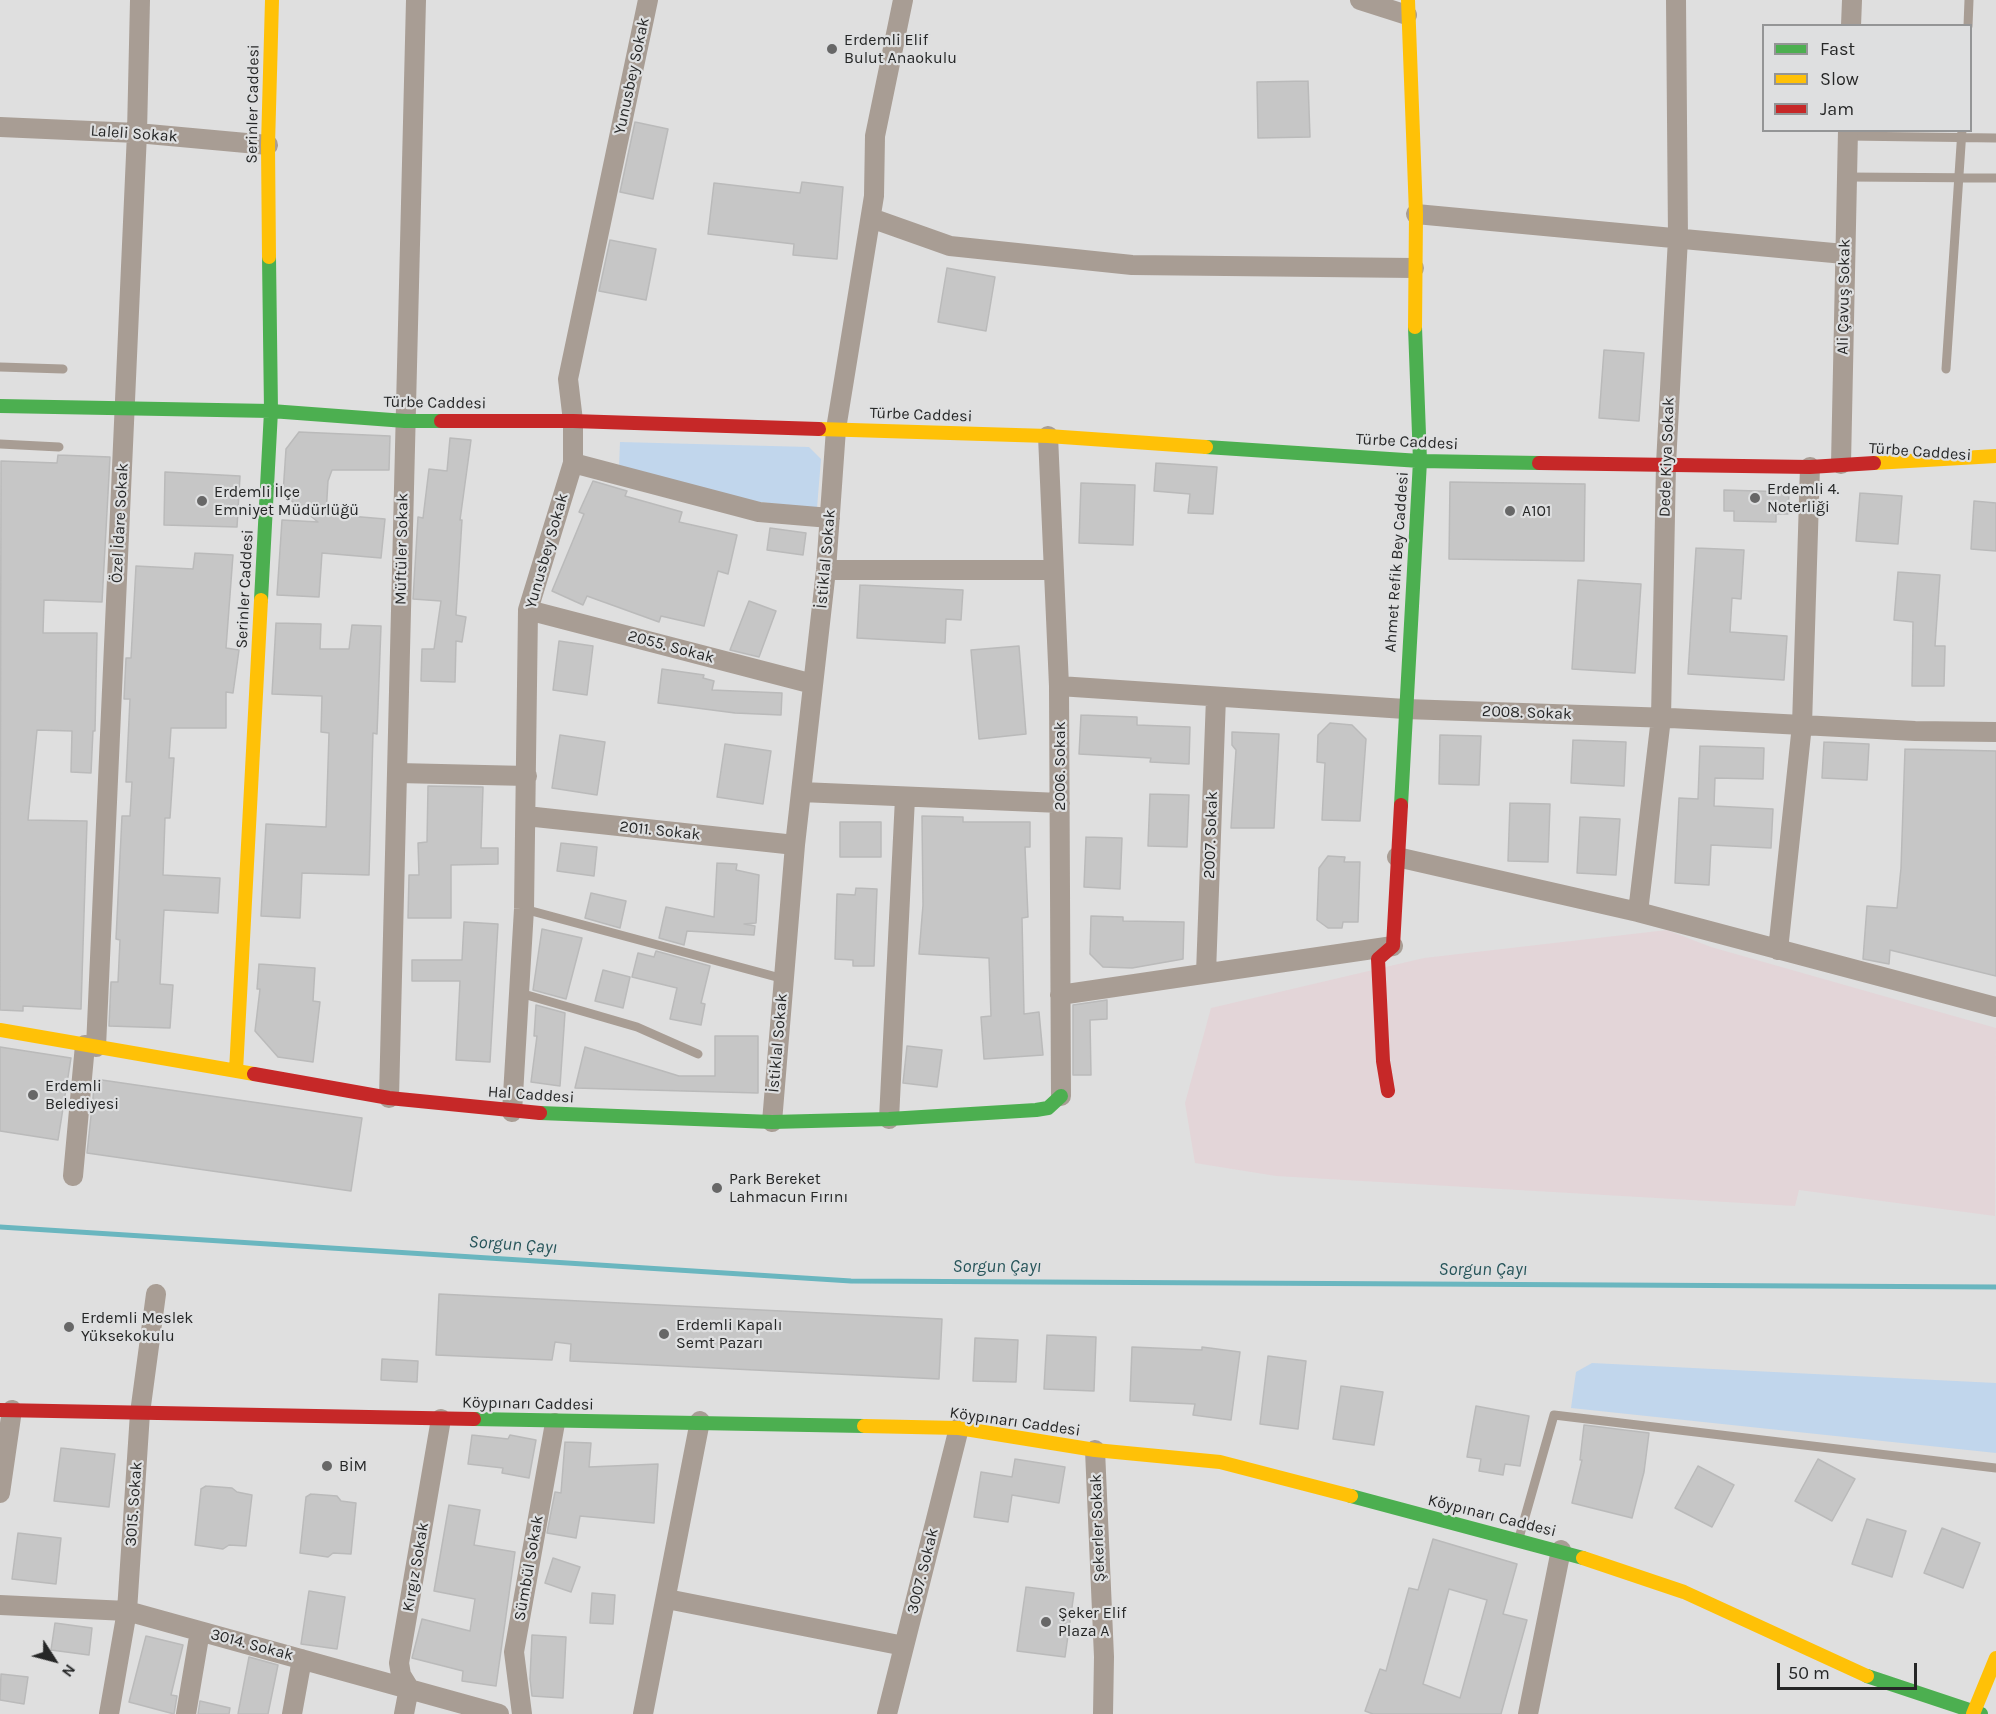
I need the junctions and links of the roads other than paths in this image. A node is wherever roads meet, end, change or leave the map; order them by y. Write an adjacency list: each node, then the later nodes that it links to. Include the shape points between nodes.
1 (140, 0): 14 (street, Özel İdare Sokak)
2 (272, 0): 18 (street, Serinler Caddesi)
3 (416, 0): 34 (street, Müftüler Sokak)
4 (648, 0): 33 (street, Yunusbey Sokak, via 568,379)
5 (903, 0): 23 (street, İstiklal Sokak, via 875,136)
6 (1360, 0): 10 (street)
7 (1676, 0): 24 (street, Dede Kiya Sokak)
8 (1852, 0): 11 (street)
9 (1970, 0): 12 (lane)
10 (1408, 8): 22 (street, Ahmet Refik Bey Caddesi)
11 (1851, 24)
12 (1968, 24)
13 (0, 127): 14 (street, Laleli Sokak)
14 (137, 133): 18 (street, Laleli Sokak); 31 (street, Özel İdare Sokak)
15 (1847, 133): 16 (lane); 19 (street, Ali Çavuş Sokak)
16 (1962, 134): 17 (lane); 20 (lane)
17 (1996, 138)
18 (268, 145): 32 (street, Serinler Caddesi)
19 (1846, 177): 20 (lane); 25 (street, Ali Çavuş Sokak)
20 (1959, 178): 21 (lane); 29 (lane)
21 (1996, 178)
22 (1416, 214): 24 (street); 26 (street, Ahmet Refik Bey Caddesi)
23 (871, 218): 26 (street, via 950,246 1121,264); 35 (street, İstiklal Sokak)
24 (1678, 238): 25 (street); 42 (street, Dede Kiya Sokak)
25 (1844, 254): 43 (street, Ali Çavuş Sokak)
26 (1414, 268): 40 (street, Ahmet Refik Bey Caddesi)
27 (0, 367): 28 (lane)
28 (63, 369)
29 (1947, 369)
30 (0, 406): 31 (street, Türbe Caddesi)
31 (125, 409): 32 (street, Türbe Caddesi); 75 (street, Özel İdare Sokak)
32 (272, 411): 34 (street, Türbe Caddesi); 77 (street, Serinler Caddesi)
33 (573, 420): 34 (street, Türbe Caddesi); 35 (street, Türbe Caddesi); 41 (street, Yunusbey Sokak)
34 (405, 421): 57 (street, Müftüler Sokak)
35 (836, 429): 36 (street, Türbe Caddesi); 46 (street, İstiklal Sokak)
36 (1048, 436): 40 (street, Türbe Caddesi); 48 (street, 2006. Sokak)
37 (0, 444): 38 (lane)
38 (59, 447)
39 (1996, 456): 43 (street, Türbe Caddesi)
40 (1420, 461): 42 (street, Türbe Caddesi); 53 (street, Ahmet Refik Bey Caddesi)
41 (573, 463): 46 (street, via 759,512); 49 (street, Yunusbey Sokak)
42 (1666, 464): 44 (street, Türbe Caddesi); 54 (street, Dede Kiya Sokak)
43 (1841, 464): 44 (street, Türbe Caddesi); 45 (street, Türbe Caddesi)
44 (1810, 467): 55 (street)
45 (1968, 472)
46 (830, 518): 47 (street, İstiklal Sokak)
47 (826, 570): 48 (street); 50 (street, İstiklal Sokak)
48 (1054, 570): 51 (street, 2006. Sokak)
49 (528, 610): 50 (street, 2055. Sokak); 58 (street, Yunusbey Sokak)
50 (813, 684): 59 (street, İstiklal Sokak)
51 (1059, 686): 52 (street, 2008. Sokak); 61 (street, 2006. Sokak)
52 (1216, 697): 53 (street, 2008. Sokak); 69 (street, 2007. Sokak)
53 (1405, 709): 54 (street, 2008. Sokak); 64 (street, Ahmet Refik Bey Caddesi)
54 (1661, 718): 55 (street, 2008. Sokak); 66 (street, Dede Kiya Sokak)
55 (1802, 725): 56 (street, 2008. Sokak); 68 (street)
56 (1996, 732)
57 (398, 773): 58 (street); 80 (street, Müftüler Sokak)
58 (527, 776): 62 (street, Yunusbey Sokak)
59 (801, 792): 60 (street); 63 (street, İstiklal Sokak)
60 (905, 798): 61 (street); 82 (street)
61 (1060, 804): 72 (street, 2006. Sokak)
62 (526, 816): 63 (street, 2011. Sokak); 65 (street, Yunusbey Sokak)
63 (795, 845): 70 (street, İstiklal Sokak)
64 (1397, 857): 66 (street); 67 (street, Ahmet Refik Bey Caddesi)
65 (524, 909): 70 (lane); 71 (street, Yunusbey Sokak)
66 (1638, 912): 68 (street)
67 (1393, 946): 69 (street); 78 (street, via 1378,959)
68 (1778, 950): 73 (street)
69 (1206, 974): 72 (street)
70 (784, 979): 83 (street, İstiklal Sokak)
71 (520, 993): 76 (lane, via 637,1027); 81 (street, Yunusbey Sokak)
72 (1060, 995): 79 (street, 2006. Sokak)
73 (1996, 1007)
74 (0, 1030): 75 (street, Hal Caddesi)
75 (91, 1046): 77 (street, Hal Caddesi); 84 (street, Özel İdare Sokak)
76 (698, 1054)
77 (236, 1071): 80 (street, Hal Caddesi)
78 (1388, 1091)
79 (1061, 1096): 82 (street, Hal Caddesi, via 1048,1108 1036,1110)
80 (389, 1098): 81 (street, Hal Caddesi)
81 (512, 1112): 83 (street, Hal Caddesi)
82 (889, 1119): 83 (street, Hal Caddesi)
83 (772, 1122)
84 (73, 1176)
85 (156, 1294): 87 (street, 3015. Sokak)
86 (6, 1410): 87 (street, Köypınarı Caddesi); 94 (street)
87 (140, 1413): 88 (street, Köypınarı Caddesi); 99 (street, 3015. Sokak)
88 (441, 1419): 90 (street, Köypınarı Caddesi); 104 (street, Kırgız Sokak, via 399,1663)
89 (700, 1421): 90 (street, Köypınarı Caddesi); 91 (street, Köypınarı Caddesi); 97 (street)
90 (555, 1423): 111 (street, Sümbül Sokak, via 514,1652)
91 (959, 1428): 92 (street, Köypınarı Caddesi); 101 (street, 3007. Sokak)
92 (1095, 1450): 95 (street, Köypınarı Caddesi, via 1220,1462); 114 (street, Şekerler Sokak, via 1104,1657)
93 (1996, 1468): 95 (lane, via 1554,1414)
94 (0, 1493)
95 (1518, 1540): 96 (street, Köypınarı Caddesi)
96 (1561, 1550): 105 (street, Köypınarı Caddesi, via 1684,1592 1877,1681); 115 (street)
97 (667, 1599): 101 (street); 112 (street)
98 (0, 1605): 99 (street, 3014. Sokak)
99 (127, 1611): 100 (street, 3014. Sokak); 106 (street, 3015. Sokak)
100 (200, 1631): 103 (street, 3014. Sokak); 107 (street)
101 (904, 1646): 113 (street, 3007. Sokak)
102 (1996, 1658): 105 (street)
103 (302, 1659): 104 (street, 3014. Sokak); 108 (street)
104 (409, 1688): 109 (street); 110 (street, 3014. Sokak)
105 (1976, 1713)
106 (109, 1714)
107 (186, 1714)
108 (292, 1714)
109 (404, 1714)
110 (499, 1714)
111 (522, 1714)
112 (643, 1714)
113 (887, 1714)
114 (1102, 1714)
115 (1528, 1714)

